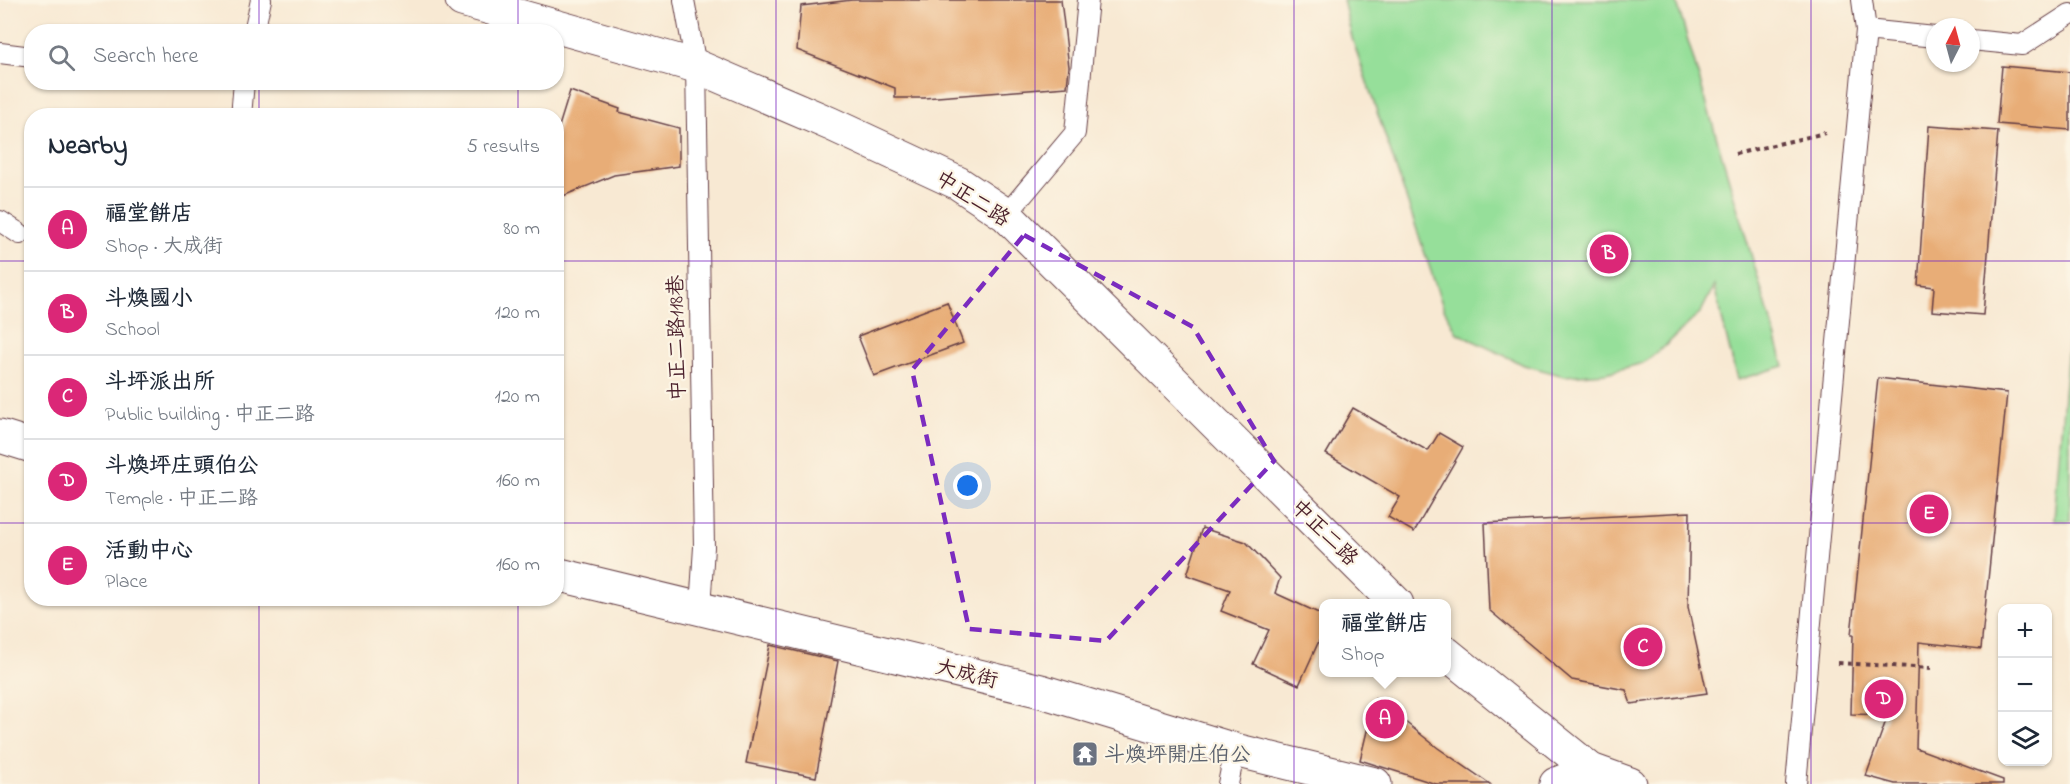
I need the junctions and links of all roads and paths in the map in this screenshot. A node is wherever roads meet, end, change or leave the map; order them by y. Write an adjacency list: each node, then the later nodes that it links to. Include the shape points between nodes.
1 (261, 0): 7 (lane)
2 (462, 0): 8 (main road, 中正二路)
3 (684, 0): 15 (lane, 中正二路118巷)
4 (1088, 0): 20 (lane, via 1075,133)
5 (1862, 0): 10 (lane)
6 (2070, 14): 12 (lane, via 2022,45)
7 (256, 24)
8 (547, 24)
9 (564, 29): 15 (main road, 中正二路)
10 (1866, 30): 11 (lane); 29 (lane)
11 (1926, 36)
12 (1980, 41)
13 (0, 53): 14 (lane)
14 (24, 56)
15 (696, 66): 20 (main road, 中正二路, via 958,183); 27 (lane, 中正二路118巷, via 704,547)
16 (243, 90): 17 (lane)
17 (242, 108)
18 (1826, 133): 19 (path)
19 (1735, 154)
20 (1006, 215): 26 (main road, 中正二路)
21 (0, 220): 22 (lane)
22 (20, 234)
23 (0, 436): 24 (main road)
24 (24, 444)
25 (564, 576): 27 (main road, 大成街)
26 (1393, 599)
27 (700, 608): 31 (main road, 大成街, via 1041,691)
28 (1451, 657): 32 (main road)
29 (1807, 661): 30 (path); 37 (lane)
30 (1931, 668)
31 (1235, 750): 33 (lane); 34 (main road, 大成街)
32 (1589, 777): 35 (main road); 36 (main road)
33 (1228, 784)
34 (1375, 784)
35 (1556, 784)
36 (1630, 784)
37 (1796, 784)

